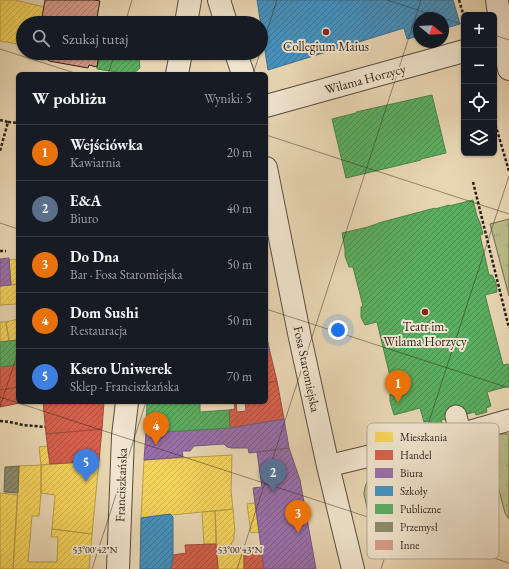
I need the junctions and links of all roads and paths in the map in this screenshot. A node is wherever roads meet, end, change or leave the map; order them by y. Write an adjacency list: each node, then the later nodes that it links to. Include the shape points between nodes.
1 (219, 0): 5 (street)
2 (459, 0): 4 (path)
3 (497, 0): 6 (street)
4 (463, 12)
5 (224, 16)
6 (499, 47): 10 (street)
7 (461, 52): 13 (street, Wilama Horzycy)
8 (180, 60): 11 (street)
9 (238, 60): 12 (street)
10 (509, 69)
11 (177, 72)
12 (242, 72)
13 (268, 105)
14 (0, 120): 15 (path)
15 (8, 122): 16 (path); 18 (path)
16 (16, 123)
17 (497, 130): 19 (path)
18 (0, 151)
19 (509, 171)
20 (268, 178): 31 (street, Fosa Staromiejska)
21 (473, 182): 24 (path)
22 (0, 251): 23 (path)
23 (6, 251)
24 (509, 328)
25 (127, 404): 32 (street, Franciszkańska, via 123,436)
26 (509, 420): 28 (street)
27 (0, 421): 29 (path)
28 (478, 423)
29 (45, 427)
30 (367, 454): 31 (street)
31 (328, 466): 33 (street, Fosa Staromiejska)
32 (118, 569)
33 (353, 569)

